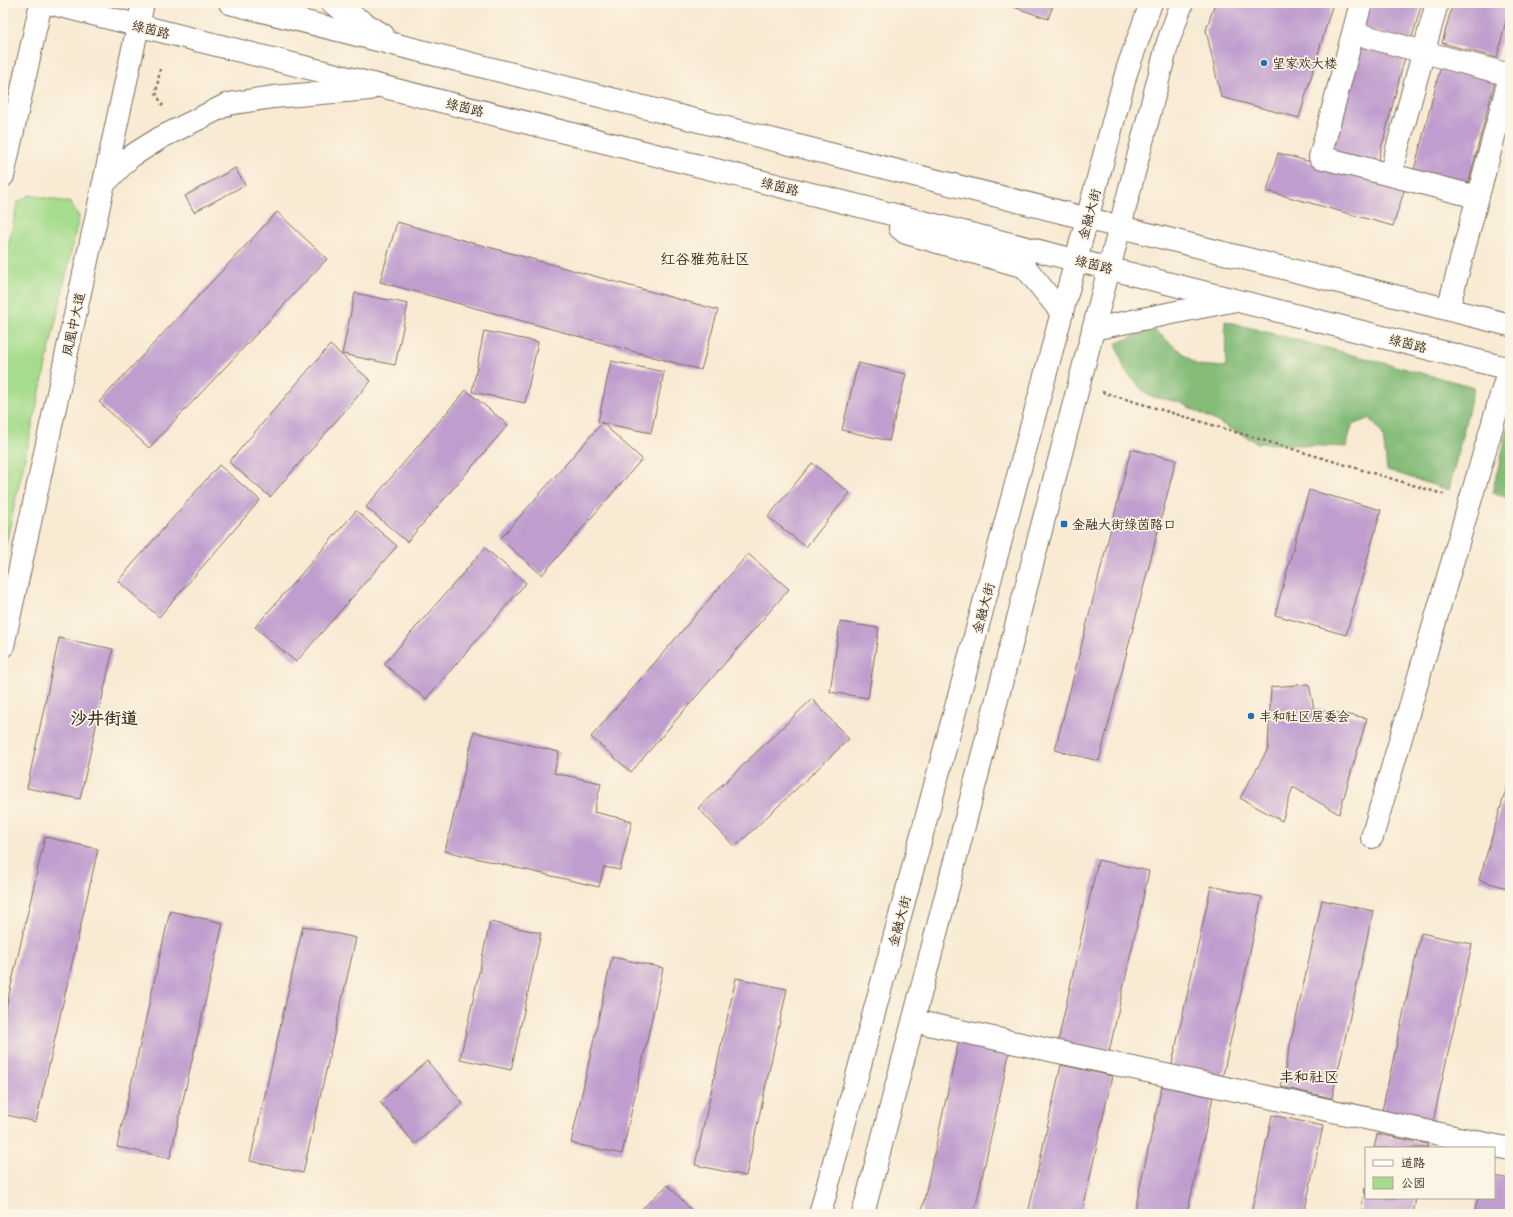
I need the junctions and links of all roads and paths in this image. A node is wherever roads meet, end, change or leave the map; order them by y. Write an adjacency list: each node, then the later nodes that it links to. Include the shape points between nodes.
1 (41, 3): 19 (main road)
2 (49, 3): 10 (main road, 绿茵路)
3 (143, 3): 10 (main road, 凤凰中大道)
4 (230, 3): 12 (main road)
5 (332, 3): 12 (main road)
6 (1151, 3): 23 (main road, 金融大街, via 1127,70)
7 (1182, 3): 24 (main road, via 1168,42)
8 (1361, 3): 11 (main road)
9 (1437, 3): 13 (main road)
10 (138, 25): 16 (main road, 绿茵路); 20 (main road, 凤凰中大道)
11 (1353, 33): 13 (main road); 18 (main road, via 1320,157)
12 (399, 46): 23 (main road)
13 (1424, 52): 15 (main road); 18 (main road)
14 (160, 69): 17 (path, via 156,93)
15 (1510, 76): 21 (main road)
16 (388, 88): 20 (main road, via 273,97 228,104 160,138 130,158); 22 (main road, 绿茵路)
17 (166, 111)
18 (1390, 175): 21 (main road)
19 (3, 176)
20 (103, 185): 35 (main road, 凤凰中大道)
21 (1477, 197): 28 (main road)
22 (876, 210): 25 (main road, 绿茵路); 29 (main road, via 906,233 1025,267)
23 (1087, 218): 24 (main road); 25 (main road, 金融大街)
24 (1120, 227): 26 (main road); 28 (main road)
25 (1076, 260): 26 (main road, 绿茵路); 29 (main road, 金融大街)
26 (1109, 268): 27 (main road, 绿茵路); 31 (main road)
27 (1236, 300): 31 (main road); 32 (main road, 绿茵路)
28 (1448, 309): 30 (main road)
29 (1062, 313): 39 (main road, 金融大街)
30 (1510, 325)
31 (1093, 329): 33 (main road)
32 (1509, 368): 34 (main road)
33 (1079, 385): 34 (path); 37 (main road)
34 (1469, 502): 36 (main road)
35 (3, 646)
36 (1372, 838)
37 (914, 1021): 38 (main road); 40 (main road)
38 (1510, 1149)
39 (820, 1214)
40 (863, 1214)

